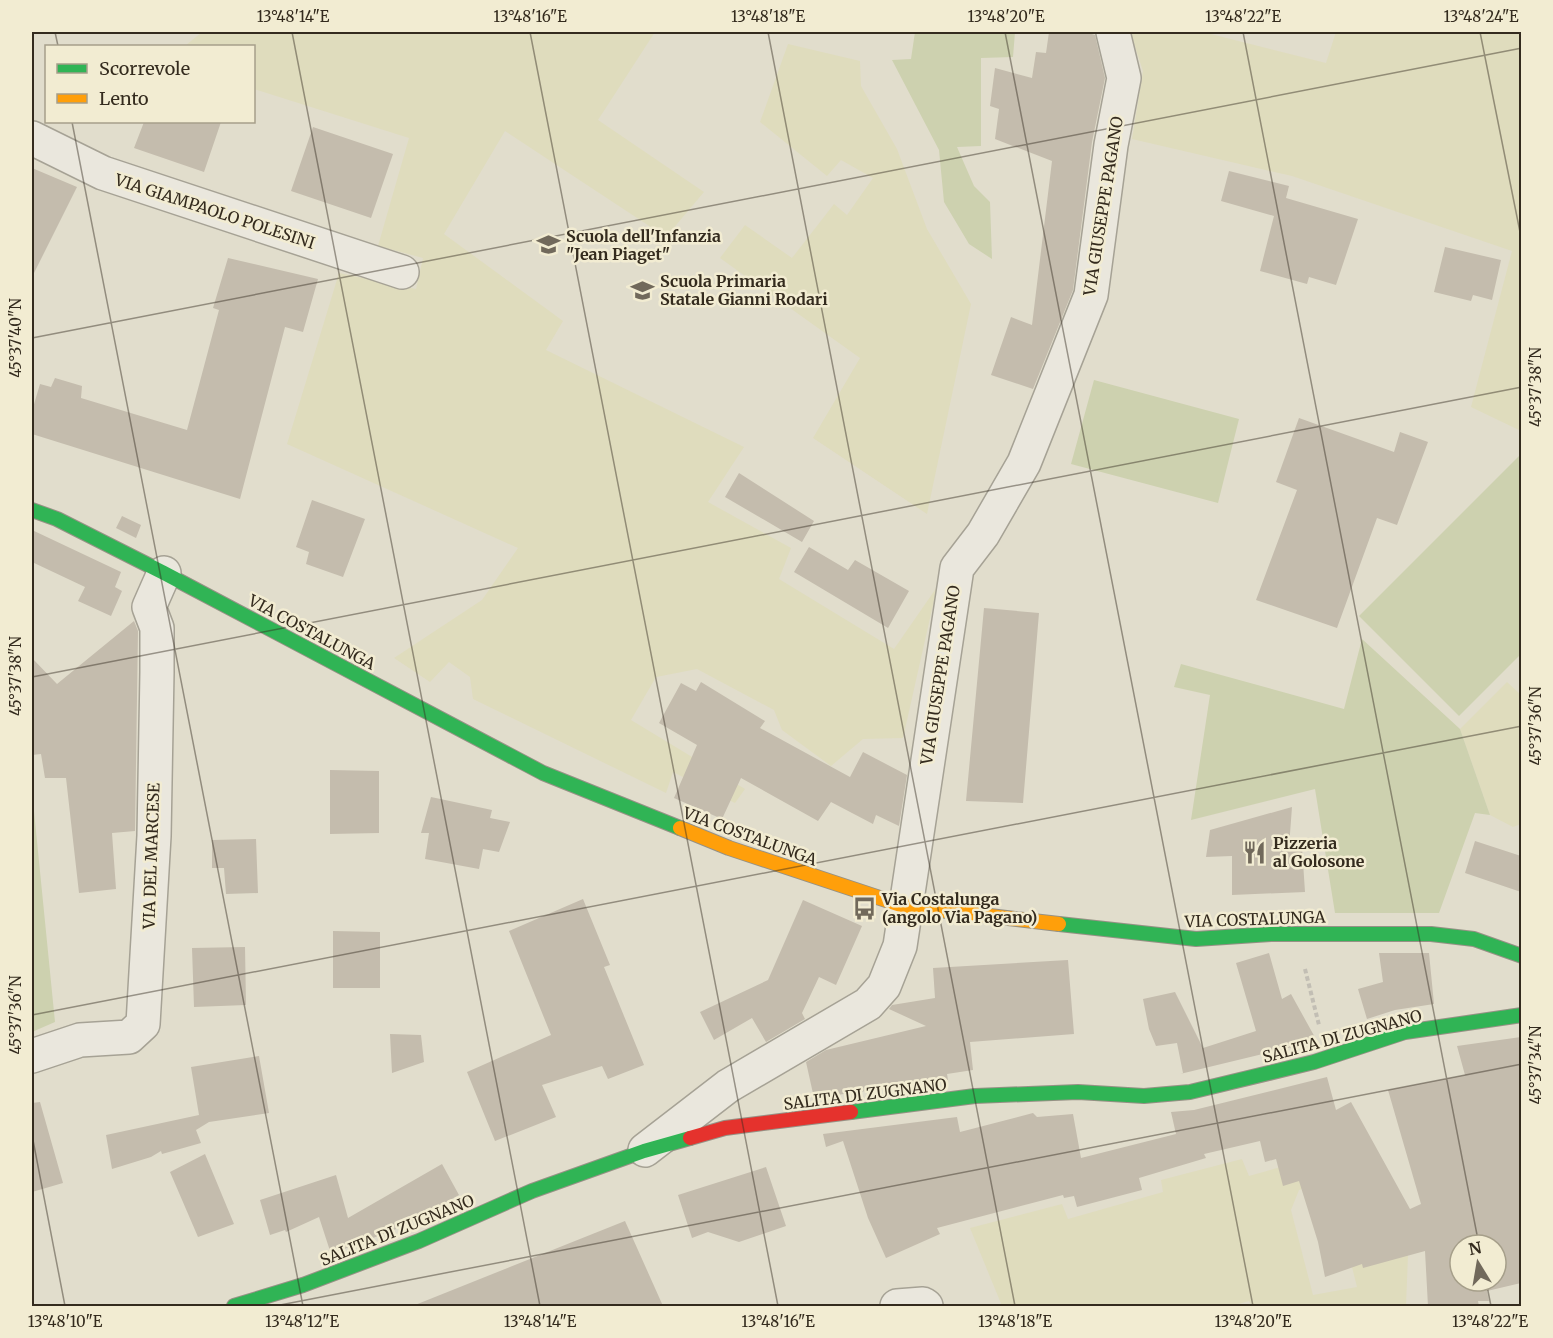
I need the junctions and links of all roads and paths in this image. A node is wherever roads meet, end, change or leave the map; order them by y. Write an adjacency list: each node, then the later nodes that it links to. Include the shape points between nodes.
1 (1113, 32): 6 (street, VIA GIUSEPPE PAGANO, via 1124,78 1091,295 1024,463 983,534 957,568)
2 (32, 138): 3 (street, VIA GIAMPAOLO POLESINI, via 103,173)
3 (402, 272)
4 (32, 510): 5 (street, VIA COSTALUNGA)
5 (164, 573): 6 (street, VIA COSTALUNGA, via 543,773 729,848); 10 (street, VIA DEL MARCESE, via 149,608 157,628 157,672 154,836 143,1024 129,1037 80,1040)
6 (904, 906): 7 (street, VIA COSTALUNGA, via 1196,939); 12 (street, VIA GIUSEPPE PAGANO, via 900,946 884,986 868,1004 728,1086)
7 (1296, 933): 8 (street, VIA COSTALUNGA, via 1431,934 1474,939); 11 (path)
8 (1521, 956)
9 (1521, 1015): 11 (street, SALITA DI ZUGNANO, via 1405,1032)
10 (32, 1056)
11 (1328, 1058): 12 (street, SALITA DI ZUGNANO, via 1190,1092 1144,1096 1078,1092 975,1096 725,1128)
12 (644, 1151): 13 (street, SALITA DI ZUGNANO, via 532,1191 419,1241 303,1285)
13 (234, 1306)
14 (897, 1306): 15 (street)
15 (926, 1306)

